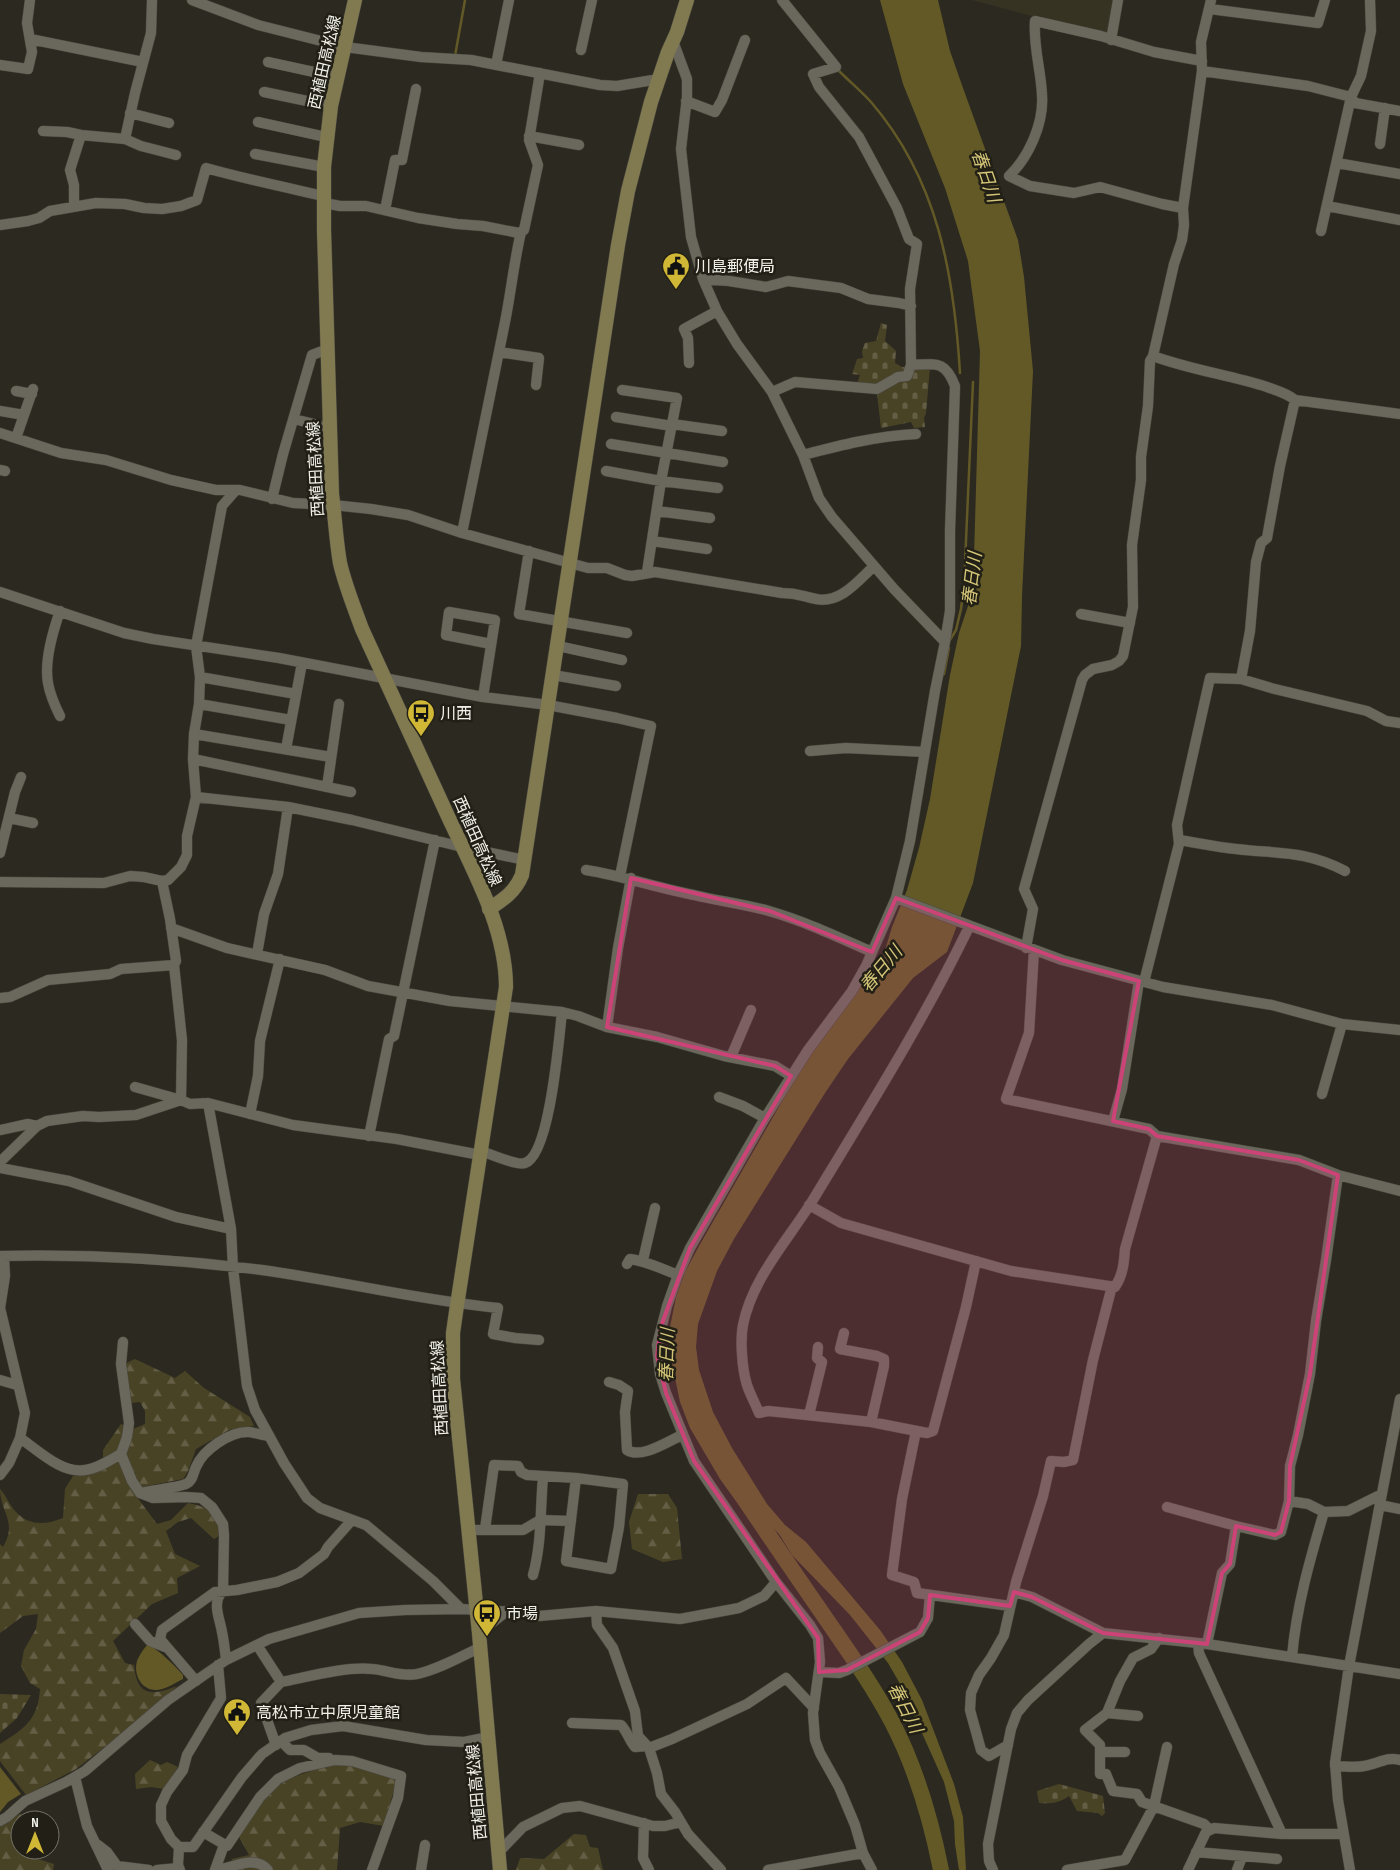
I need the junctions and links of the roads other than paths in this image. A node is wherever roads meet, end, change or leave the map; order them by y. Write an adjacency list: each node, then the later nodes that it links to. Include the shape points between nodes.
1 (30, 0): 13 (street, via 27,23)
2 (152, 0): 19 (street, via 151,33)
3 (192, 0): 17 (street, via 258,25)
4 (355, 0): 17 (main road, 西植田高松線)
5 (509, 0): 22 (street)
6 (592, 0): 18 (street)
7 (687, 0): 16 (main road, 西植田高松線)
8 (782, 0): 59 (street, via 836,67 813,74 819,87 859,137 897,208 909,239 917,244)
9 (1118, 0): 15 (street)
10 (1325, 0): 12 (street, via 1318,24)
11 (1370, 0): 29 (street, via 1371,31 1361,76)
12 (1210, 5): 23 (street, via 1202,42)
13 (30, 39): 19 (street); 21 (street, via 32,52 28,69)
14 (745, 40): 30 (street, via 715,112)
15 (1111, 40): 23 (street); 52 (street, via 1035,21 1042,111 1030,148 1009,176 1030,186 1074,193 1100,187)
16 (673, 41): 26 (main road, 西植田高松線); 30 (street, via 687,78)
17 (345, 47): 22 (street); 25 (main road, 西植田高松線)
18 (581, 50)
19 (143, 62): 34 (street)
20 (268, 62): 25 (street)
21 (0, 65)
22 (496, 65): 24 (street)
23 (1202, 66): 29 (street); 52 (street)
24 (540, 73): 26 (street, via 617,86); 39 (street)
25 (337, 77): 31 (main road, 西植田高松線)
26 (659, 79): 100 (main road, 西植田高松線, via 628,191)
27 (416, 89): 53 (street, via 402,160 395,160)
28 (264, 92): 31 (street)
29 (1351, 97): 32 (street, via 1355,103); 46 (street)
30 (686, 101): 58 (street, via 681,149 691,237)
31 (331, 106): 40 (main road, 西植田高松線)
32 (1386, 108): 33 (street); 42 (street)
33 (1400, 111)
34 (130, 113): 35 (street); 41 (street)
35 (169, 122)
36 (258, 122): 40 (street)
37 (43, 131): 38 (street)
38 (81, 135): 41 (street); 50 (street, via 70,170)
39 (530, 136): 43 (street); 57 (street, via 538,165)
40 (326, 137): 47 (main road, 西植田高松線)
41 (125, 139): 45 (street)
42 (1380, 144)
43 (579, 145)
44 (255, 154): 47 (street)
45 (176, 155)
46 (1337, 163): 48 (street); 51 (street)
47 (324, 167): 49 (main road, 西植田高松線)
48 (1400, 174)
49 (324, 200): 50 (street, via 206,168 197,200 182,206 162,209 126,204); 53 (street, via 340,206); 61 (main road, 西植田高松線)
50 (74, 206): 55 (street, via 50,211 28,221)
51 (1326, 206): 54 (street); 56 (street)
52 (1183, 208): 63 (street, via 1182,240)
53 (385, 210): 57 (street, via 418,218)
54 (1400, 220)
55 (0, 224)
56 (1321, 230)
57 (521, 232): 62 (street)
58 (703, 279): 59 (street, via 766,287 788,281 841,288 868,299); 60 (street)
59 (910, 306): 65 (street)
60 (717, 311): 64 (street, via 684,329 688,338); 69 (street)
61 (328, 349): 75 (street, via 312,355); 77 (main road, 西植田高松線)
62 (499, 352): 66 (street, via 539,358); 96 (street)
63 (1154, 356): 70 (street, via 1253,382 1289,394); 107 (street, via 1150,360 1139,500 1132,545 1134,594)
64 (689, 362)
65 (911, 364): 69 (street, via 907,376 898,377 877,389 795,382); 109 (street, via 938,364 950,374 955,386 950,611)
66 (536, 385)
67 (622, 390): 76 (street, via 677,398)
68 (16, 391): 73 (street, via 33,391)
69 (772, 392): 84 (street)
70 (1295, 400): 72 (street); 118 (street, via 1267,538 1261,543 1256,562 1250,631)
71 (0, 411): 73 (street)
72 (1400, 414)
73 (24, 415): 81 (street)
74 (616, 417): 76 (street)
75 (294, 419): 77 (street); 91 (street)
76 (672, 425): 78 (street); 83 (street)
77 (330, 428): 92 (main road, 西植田高松線)
78 (722, 431)
79 (0, 433): 81 (street)
80 (916, 434): 84 (street, via 858,441)
81 (16, 438): 89 (street, via 61,453 106,460)
82 (611, 444): 83 (street)
83 (667, 453): 85 (street); 87 (street)
84 (803, 455): 101 (street, via 819,498)
85 (723, 462)
86 (606, 471): 87 (street)
87 (661, 481): 88 (street); 94 (street)
88 (718, 488)
89 (216, 490): 90 (street); 93 (street)
90 (236, 490): 91 (street); 93 (street)
91 (272, 499): 92 (street)
92 (333, 504): 96 (street, via 408,515); 117 (main road, 西植田高松線, via 340,564 348,593)
93 (222, 506): 111 (street)
94 (656, 511): 95 (street); 97 (street)
95 (710, 518)
96 (462, 533): 99 (street)
97 (652, 541): 98 (street); 102 (street)
98 (707, 549)
99 (528, 551): 100 (street); 106 (street, via 519,614)
100 (571, 562): 102 (street, via 632,576); 106 (main road, 西植田高松線)
101 (874, 566): 102 (street, via 846,592 827,600); 109 (street)
102 (647, 572)
103 (0, 592): 104 (street)
104 (60, 611): 111 (street, via 124,633); 125 (street, via 50,640 48,681)
105 (1081, 614): 107 (street)
106 (562, 622): 108 (street); 112 (main road, 西植田高松線)
107 (1130, 623): 156 (street, via 1124,656 1119,662 1093,670 1082,680 1024,889 1033,908)
108 (627, 633)
109 (945, 642): 131 (street)
110 (491, 644): 110 (street, via 495,620 449,612 446,635); 121 (street)
111 (196, 646): 114 (street); 116 (street)
112 (558, 646): 113 (street); 115 (main road, 西植田高松線)
113 (622, 660)
114 (302, 663): 117 (street); 120 (street)
115 (553, 675): 119 (street); 124 (main road, 西植田高松線)
116 (200, 677): 120 (street); 122 (street)
117 (385, 679): 121 (street); 143 (main road, 西植田高松線)
118 (1241, 679): 127 (street, via 1367,711 1386,721); 142 (street, via 1210,678 1176,825)
119 (616, 686)
120 (296, 694): 126 (street)
121 (483, 697): 124 (street)
122 (199, 704): 126 (street); 128 (street)
123 (339, 704): 132 (street)
124 (548, 705): 145 (main road, 西植田高松線); 148 (street, via 651,726)
125 (60, 716)
126 (291, 720): 129 (street)
127 (1400, 723)
128 (194, 734): 129 (street); 133 (street)
129 (286, 748): 132 (street)
130 (810, 751): 131 (street, via 846,748)
131 (925, 752): 152 (street)
132 (331, 757): 135 (street)
133 (193, 759): 135 (street); 137 (street)
134 (21, 777): 139 (street)
135 (327, 787): 136 (street)
136 (352, 792)
137 (196, 797): 138 (street); 150 (street, via 187,836 187,855 181,867 168,880)
138 (288, 808): 141 (street); 158 (street, via 278,874 264,914)
139 (9, 818): 140 (street); 144 (street)
140 (34, 823)
141 (435, 840): 143 (street); 162 (street)
142 (1179, 840): 147 (street, via 1294,853); 161 (street)
143 (462, 848): 145 (street); 153 (main road, 西植田高松線)
144 (0, 852)
145 (526, 860): 153 (main road, 西植田高松線, via 517,887)
146 (586, 870): 148 (street)
147 (1345, 871)
148 (620, 876): 149 (street)
149 (632, 878): 157 (street, via 694,896 770,911); 168 (street)
150 (162, 881): 151 (street, via 130,876 104,883); 155 (street)
151 (0, 882)
152 (898, 899): 154 (street); 157 (street)
153 (489, 909): 164 (main road, 西植田高松線, via 504,952 506,987)
154 (967, 926): 156 (street); 189 (street, via 926,1012)
155 (171, 928): 158 (street, via 227,948); 160 (street)
156 (1030, 949): 161 (street); 179 (street, via 1029,1033 1006,1099)
157 (872, 952): 171 (street, via 852,990)
158 (257, 954): 159 (street)
159 (280, 959): 162 (street, via 325,970 368,986); 177 (street, via 260,1040 258,1076)
160 (174, 965): 163 (street, via 48,980 10,997); 175 (street, via 182,1040)
161 (1142, 981): 167 (street, via 1195,994 1272,1005); 179 (street)
162 (404, 992): 164 (street); 182 (street, via 394,1036 389,1039)
163 (0, 998)
164 (503, 1008): 166 (street); 184 (main road, 西植田高松線)
165 (751, 1010): 170 (street)
166 (562, 1012): 168 (street); 184 (street, via 550,1102 544,1130 532,1158 518,1163)
167 (1342, 1024): 169 (street); 173 (street)
168 (607, 1027): 170 (street)
169 (1400, 1030)
170 (731, 1058): 171 (street, via 775,1066)
171 (791, 1076): 178 (street)
172 (134, 1087): 175 (street)
173 (1322, 1094)
174 (720, 1097): 178 (street)
175 (181, 1100): 176 (street, via 190,1104); 180 (street, via 136,1115 69,1117)
176 (208, 1104): 177 (street); 191 (street)
177 (250, 1114): 182 (street, via 293,1125)
178 (765, 1118): 197 (street, via 690,1248)
179 (1113, 1121): 183 (street, via 1149,1129)
180 (37, 1126): 181 (street, via 28,1124); 185 (street)
181 (0, 1130)
182 (368, 1136): 184 (street)
183 (1157, 1136): 187 (street, via 1299,1160); 198 (street, via 1125,1248 1124,1265 1115,1287)
184 (480, 1153): 199 (main road, 西植田高松線)
185 (0, 1162)
186 (0, 1168): 191 (street, via 69,1181 176,1217)
187 (1338, 1175): 188 (street); 220 (street, via 1310,1374 1290,1466)
188 (1400, 1191)
189 (809, 1205): 194 (street, via 842,1223); 208 (street, via 752,1295 743,1325 742,1356 746,1384 759,1413)
190 (655, 1208): 193 (street)
191 (231, 1229): 196 (street)
192 (2, 1256): 196 (street, via 63,1255); 206 (street, via 5,1276 0,1308)
193 (643, 1260): 195 (street, via 630,1259); 197 (street)
194 (976, 1261): 198 (street, via 1011,1271); 210 (street, via 933,1430)
195 (627, 1264)
196 (234, 1268): 199 (street); 211 (street, via 247,1386)
197 (678, 1275): 212 (street, via 661,1326 658,1356 660,1374)
198 (1112, 1286): 234 (street, via 1073,1460 1052,1461)
199 (457, 1304): 201 (street, via 498,1308 493,1334); 229 (main road, 西植田高松線, via 453,1379)
200 (844, 1333): 209 (street, via 840,1349 884,1359)
201 (538, 1340)
202 (123, 1342): 214 (street, via 121,1364 129,1423)
203 (818, 1347): 208 (street, via 817,1358 822,1362)
204 (0, 1380): 206 (street)
205 (609, 1382): 212 (street, via 628,1391 625,1412 627,1450 644,1453)
206 (17, 1385): 213 (street, via 25,1413)
207 (1400, 1403): 219 (street)
208 (809, 1415): 209 (street)
209 (870, 1422): 210 (street)
210 (916, 1432): 235 (street, via 902,1499 892,1575 914,1582 917,1593)
211 (268, 1436): 218 (street, via 240,1433 212,1447 187,1484); 225 (street, via 307,1498 320,1508)
212 (682, 1436): 232 (street, via 694,1461)
213 (20, 1438): 214 (street, via 71,1470 86,1470); 215 (street)
214 (121, 1454): 218 (street)
215 (0, 1475)
216 (543, 1476): 217 (street); 226 (street); 230 (street, via 527,1475 518,1466 494,1465)
217 (576, 1478): 227 (street); 227 (street, via 623,1484 617,1545 611,1569 566,1561)
218 (140, 1493): 233 (street, via 153,1498 201,1498 212,1507 223,1524)
219 (1382, 1494): 221 (street); 224 (street, via 1348,1511)
220 (1289, 1501): 224 (street, via 1308,1504); 228 (street, via 1281,1532 1275,1534)
221 (1380, 1505): 223 (street); 251 (street)
222 (1167, 1507): 228 (street)
223 (1400, 1509)
224 (1324, 1512): 249 (street, via 1296,1624)
225 (351, 1520): 233 (street, via 324,1554 299,1574 277,1582); 237 (street, via 366,1524)
226 (540, 1520): 227 (street); 230 (street, via 523,1530); 231 (street)
227 (571, 1521)
228 (1236, 1526): 245 (street, via 1230,1564 1222,1573)
229 (468, 1530): 230 (street); 238 (main road, 西植田高松線)
230 (485, 1530)
231 (533, 1575)
232 (776, 1582): 240 (street, via 764,1596 740,1608 680,1619); 252 (street, via 818,1638)
233 (223, 1591): 247 (street, via 215,1592 162,1630 160,1639); 250 (street, via 218,1595 216,1606 222,1632)
234 (1014, 1592): 236 (street); 243 (street, via 1032,1597)
235 (930, 1595): 236 (street); 252 (street, via 928,1618 920,1632 839,1673)
236 (1010, 1606): 262 (street, via 1004,1635 978,1674 971,1693 970,1710 981,1750 989,1756)
237 (461, 1609): 238 (street); 246 (street, via 359,1613)
238 (476, 1610): 239 (street); 242 (main road, 西植田高松線)
239 (507, 1611): 240 (street, via 539,1616); 242 (street)
240 (596, 1611): 263 (street, via 597,1625 613,1648 635,1711 638,1736)
241 (135, 1624): 247 (street, via 150,1641)
242 (480, 1633): 248 (main road, 西植田高松線)
243 (1103, 1633): 244 (street); 262 (street, via 1017,1713)
244 (1159, 1638): 245 (street); 257 (street, via 1151,1649 1132,1658)
245 (1202, 1644): 249 (street); 277 (street, via 1199,1653)
246 (257, 1645): 250 (street); 255 (street)
247 (166, 1647): 254 (street)
248 (481, 1647): 255 (street, via 415,1675 372,1669 338,1671); 260 (main road, 西植田高松線)
249 (1292, 1657): 251 (street)
250 (222, 1663): 254 (street); 282 (street, via 220,1698 161,1805 161,1820)
251 (1349, 1666): 253 (street); 269 (street)
252 (819, 1672): 256 (street)
253 (1400, 1674)
254 (196, 1681): 270 (street, via 168,1700)
255 (281, 1682): 261 (street, via 261,1703)
256 (814, 1708): 263 (street, via 786,1678 747,1704); 285 (street, via 815,1740 839,1787)
257 (1107, 1713): 258 (street); 265 (street, via 1085,1730 1100,1745)
258 (1138, 1716)
259 (572, 1722): 263 (street, via 620,1726 635,1747)
260 (489, 1737): 261 (street, via 464,1742 426,1740 343,1726 311,1730); 283 (main road, 西植田高松線)
261 (278, 1743): 267 (street, via 290,1750 304,1750 318,1758); 276 (street, via 262,1754 242,1777)
262 (1008, 1745): 302 (street, via 988,1844 989,1861)
263 (648, 1747): 273 (street, via 661,1794)
264 (1167, 1747): 271 (street)
265 (1100, 1752): 266 (street); 271 (street, via 1100,1774 1106,1774 1113,1791 1136,1794 1142,1802)
266 (1125, 1752)
267 (335, 1760): 280 (street, via 300,1768 278,1778 260,1797 227,1846); 295 (street, via 352,1761 401,1776 398,1798)
268 (1400, 1760): 269 (street, via 1392,1758 1367,1766)
269 (1335, 1766): 278 (street)
270 (75, 1777): 272 (street, via 25,1801); 279 (street, via 87,1826)
271 (1154, 1806): 275 (street, via 1204,1824); 288 (street, via 1125,1860)
272 (0, 1821)
273 (681, 1822): 274 (street, via 665,1826); 299 (street)
274 (644, 1823): 283 (street, via 580,1806 562,1808 523,1827); 298 (street, via 643,1858)
275 (1209, 1830): 277 (street); 284 (street)
276 (203, 1832): 280 (street); 282 (street, via 193,1847)
277 (1282, 1834): 278 (street)
278 (1343, 1834): 306 (street)
279 (95, 1843): 290 (street); 291 (street, via 117,1866)
280 (224, 1845): 293 (street)
281 (425, 1845): 296 (street)
282 (179, 1847): 289 (street)
283 (499, 1852): 297 (main road, 西植田高松線)
284 (1196, 1852): 286 (street); 304 (street)
285 (864, 1853): 300 (street); 301 (street)
286 (1242, 1857): 287 (street); 305 (street)
287 (1277, 1859)
288 (1098, 1867): 303 (street)
289 (179, 1869): 292 (street)
290 (108, 1870)
291 (149, 1870)
292 (157, 1870)
293 (215, 1870): 294 (street, via 247,1862 262,1864)
294 (268, 1870)
295 (372, 1870)
296 (421, 1870)
297 (500, 1870)
298 (649, 1870)
299 (721, 1870)
300 (768, 1870)
301 (872, 1870)
302 (994, 1870)
303 (1067, 1870)
304 (1188, 1870)
305 (1237, 1870)
306 (1350, 1870)

